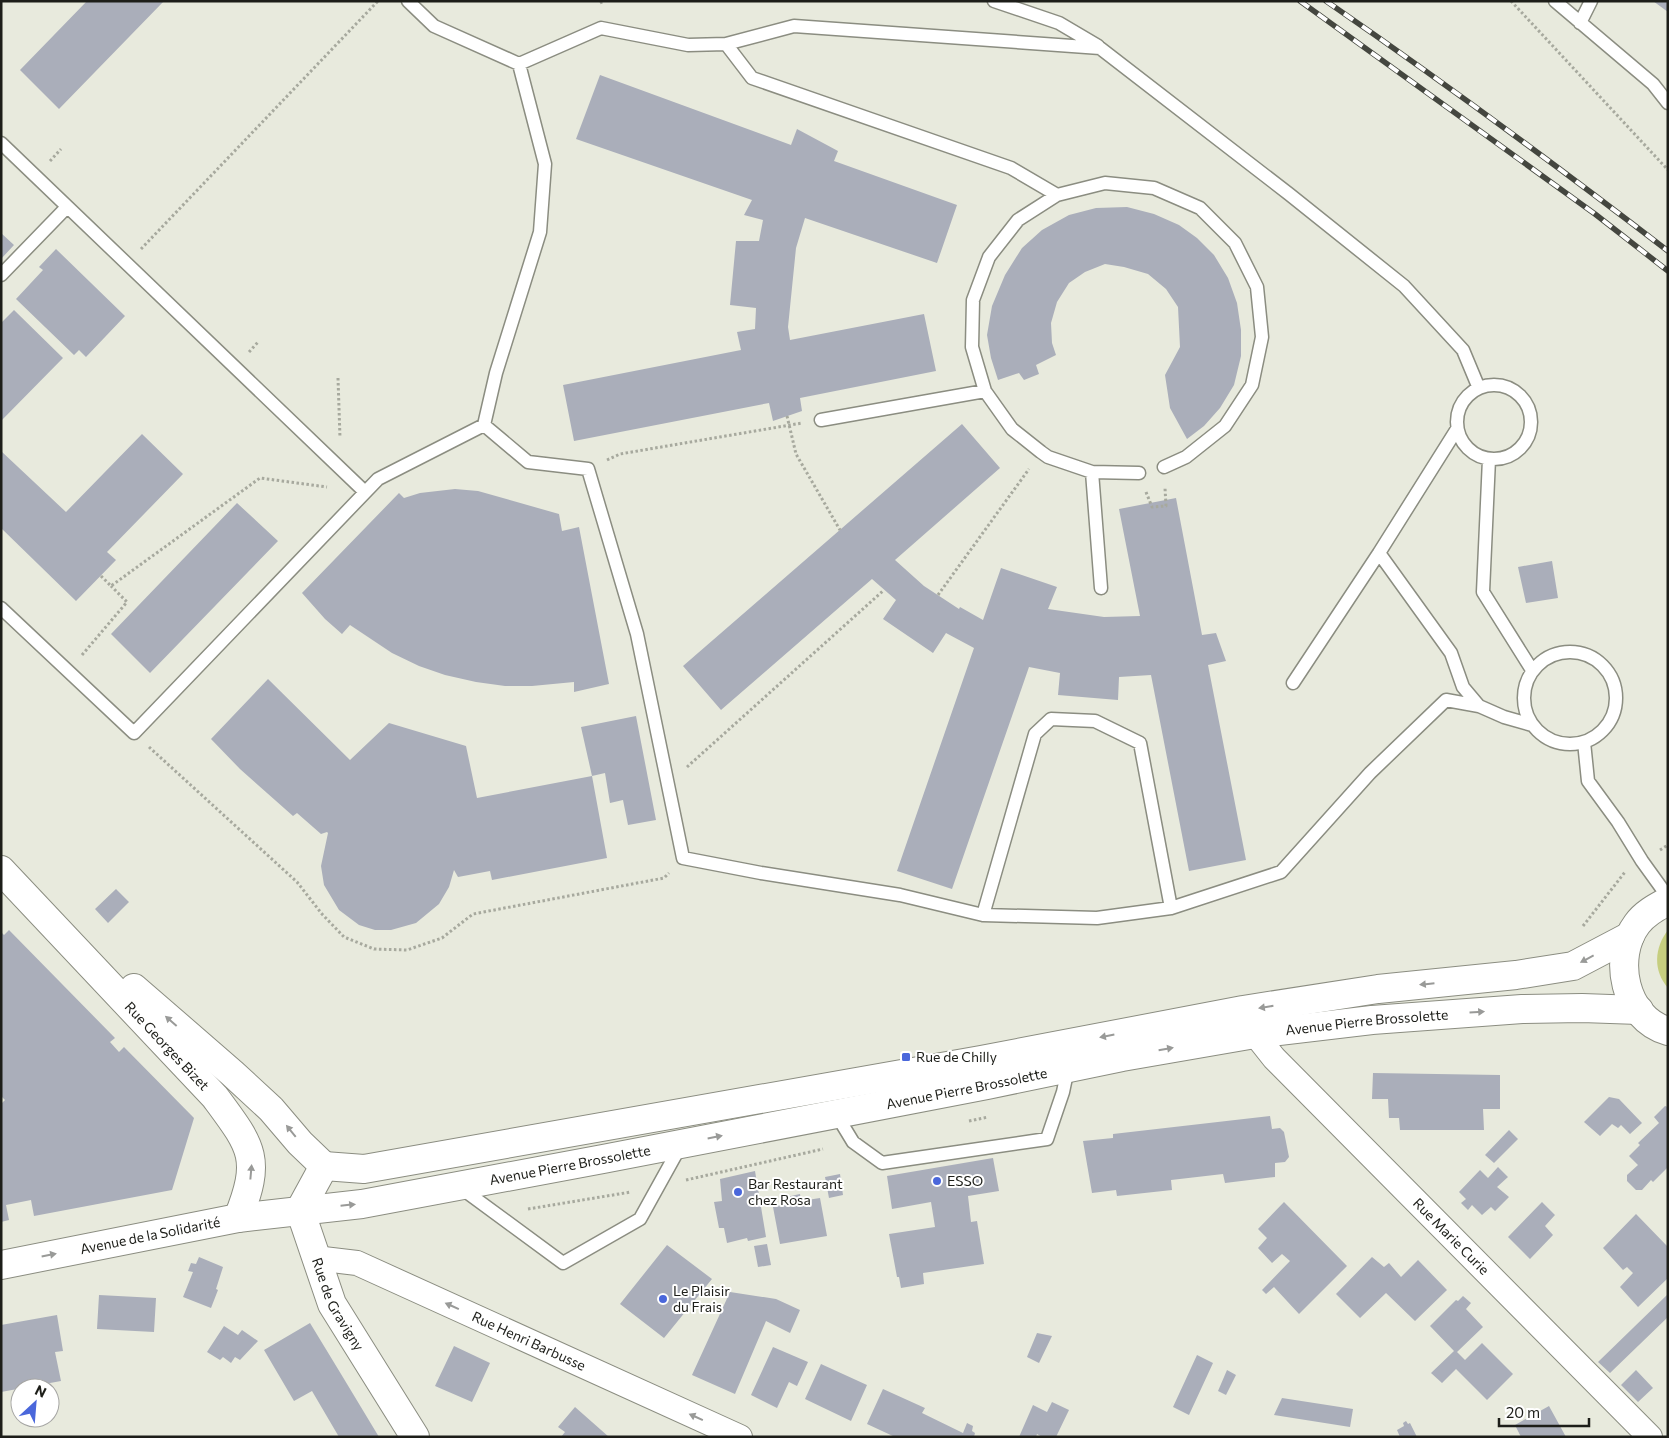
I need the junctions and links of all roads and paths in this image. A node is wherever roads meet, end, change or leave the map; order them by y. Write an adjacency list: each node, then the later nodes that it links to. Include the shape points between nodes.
1 (378, 1): 16 (path)
2 (408, 1): 10 (lane, via 434,26)
3 (994, 1): 9 (lane, via 1059,23)
4 (1511, 1): 13 (path)
5 (1555, 1): 7 (lane)
6 (1592, 1): 7 (lane)
7 (1580, 23): 11 (lane, via 1653,84)
8 (726, 44): 9 (lane, via 794,26); 10 (lane, via 688,45 601,28); 14 (lane, via 752,78 1011,168)
9 (1100, 48): 19 (lane, via 1404,286 1463,350)
10 (519, 64): 23 (lane, via 545,164 540,232 496,373)
11 (1668, 103)
12 (1, 143): 15 (lane)
13 (1668, 170)
14 (1057, 195): 20 (lane, via 1018,220 989,257 973,300 972,347); 28 (lane, via 1105,183 1154,188 1200,208 1235,243 1257,287 1262,337 1252,385 1225,426 1186,457)
15 (67, 207): 16 (lane); 17 (lane)
16 (127, 264): 29 (lane)
17 (1, 275)
18 (338, 378): 29 (path)
19 (1478, 386): 25 (lane, via 1457,411); 27 (lane, via 1496,384 1508,387 1526,402 1530,413 1531,426 1522,447 1501,459)
20 (985, 391): 22 (lane); 26 (lane, via 1012,429)
21 (787, 416): 24 (path)
22 (821, 420): 24 (path)
23 (484, 425): 30 (lane, via 528,462); 33 (lane, via 378,479)
24 (789, 426): 30 (path, via 620,454); 34 (path, via 796,454)
25 (1457, 429): 27 (lane, via 1466,448 1476,456); 35 (lane)
26 (1041, 452): 31 (lane); 40 (path)
27 (1489, 459): 42 (lane, via 1483,592)
28 (1164, 467): 32 (path, via 1166,506 1159,508 1152,507)
29 (341, 469): 33 (lane)
30 (588, 469): 49 (lane, via 637,634)
31 (1092, 472): 32 (lane); 38 (lane)
32 (1139, 473)
33 (365, 492): 37 (path, via 260,478); 47 (lane)
34 (840, 530)
35 (1380, 554): 44 (lane); 45 (lane, via 1451,653 1463,687)
36 (101, 576): 37 (path)
37 (111, 586): 43 (path, via 127,602)
38 (1101, 588)
39 (884, 590): 49 (path)
40 (938, 595)
41 (1, 608): 43 (lane)
42 (1532, 670): 46 (lane, via 1523,698 1525,712); 48 (lane, via 1542,660 1570,651 1584,654 1608,671 1616,698 1614,713 1597,736)
43 (68, 672): 47 (lane)
44 (1293, 683)
45 (1479, 706): 46 (lane); 56 (lane, via 1446,700 1370,774 1281,872)
46 (1532, 725): 48 (lane, via 1555,742 1570,745)
47 (134, 734): 51 (path, via 297,882 344,937 374,949 407,950 442,938 473,914 664,878)
48 (1584, 742): 52 (lane, via 1588,780)
49 (668, 784): 51 (lane)
50 (1668, 845): 52 (path)
51 (683, 858): 57 (lane, via 900,895)
52 (1642, 861): 55 (lane); 58 (path, via 1623,874)
53 (1, 870): 54 (main road, Rue Georges Bizet)
54 (29, 898): 66 (main road, Rue Georges Bizet, one-way to 54, via 239,1079); 69 (main road, Rue Georges Bizet, one-way to 54, via 253,1168 241,1132 215,1098)
55 (1668, 899): 59 (main road, Avenue Pierre Brossolette, via 1647,913)
56 (1171, 908): 57 (lane, via 1097,918); 57 (lane, via 1140,743 1095,721 1051,719 1035,734)
57 (983, 915)
58 (1579, 931)
59 (1630, 936): 60 (main road, Avenue Pierre Brossolette, via 1623,965 1630,997); 66 (main road, Avenue Pierre Brossolette, one-way to 66, via 1573,966 1242,1010 919,1072 364,1169)
60 (1639, 1010): 61 (main road, Avenue Pierre Brossolette, via 1650,1022); 62 (main road, Avenue Pierre Brossolette, one-way to 60, via 1372,1020 1522,1009)
61 (1668, 1031)
62 (1255, 1034): 63 (main road, Avenue Pierre Brossolette, one-way to 62); 74 (street, Rue Marie Curie, via 1274,1058)
63 (1068, 1068): 64 (main road, Avenue Pierre Brossolette); 64 (lane, via 1047,1139 882,1163 853,1142)
64 (836, 1114): 65 (main road, Avenue Pierre Brossolette, one-way to 64)
65 (681, 1143): 67 (main road, Avenue Pierre Brossolette); 67 (lane, via 640,1220 563,1263)
66 (324, 1166): 68 (main road)
67 (457, 1186): 68 (main road, Avenue Pierre Brossolette, one-way to 67, via 362,1204)
68 (300, 1210): 69 (main road, Avenue de la Solidarité); 70 (main road, Rue de Gravigny)
69 (238, 1218): 71 (main road, Avenue de la Solidarité, one-way to 69)
70 (315, 1258): 72 (main road, Rue de Gravigny, via 332,1304); 73 (street, Rue Henri Barbusse, one-way to 70, via 357,1263)
71 (1, 1265)
72 (415, 1437)
73 (740, 1437)
74 (1650, 1437)

